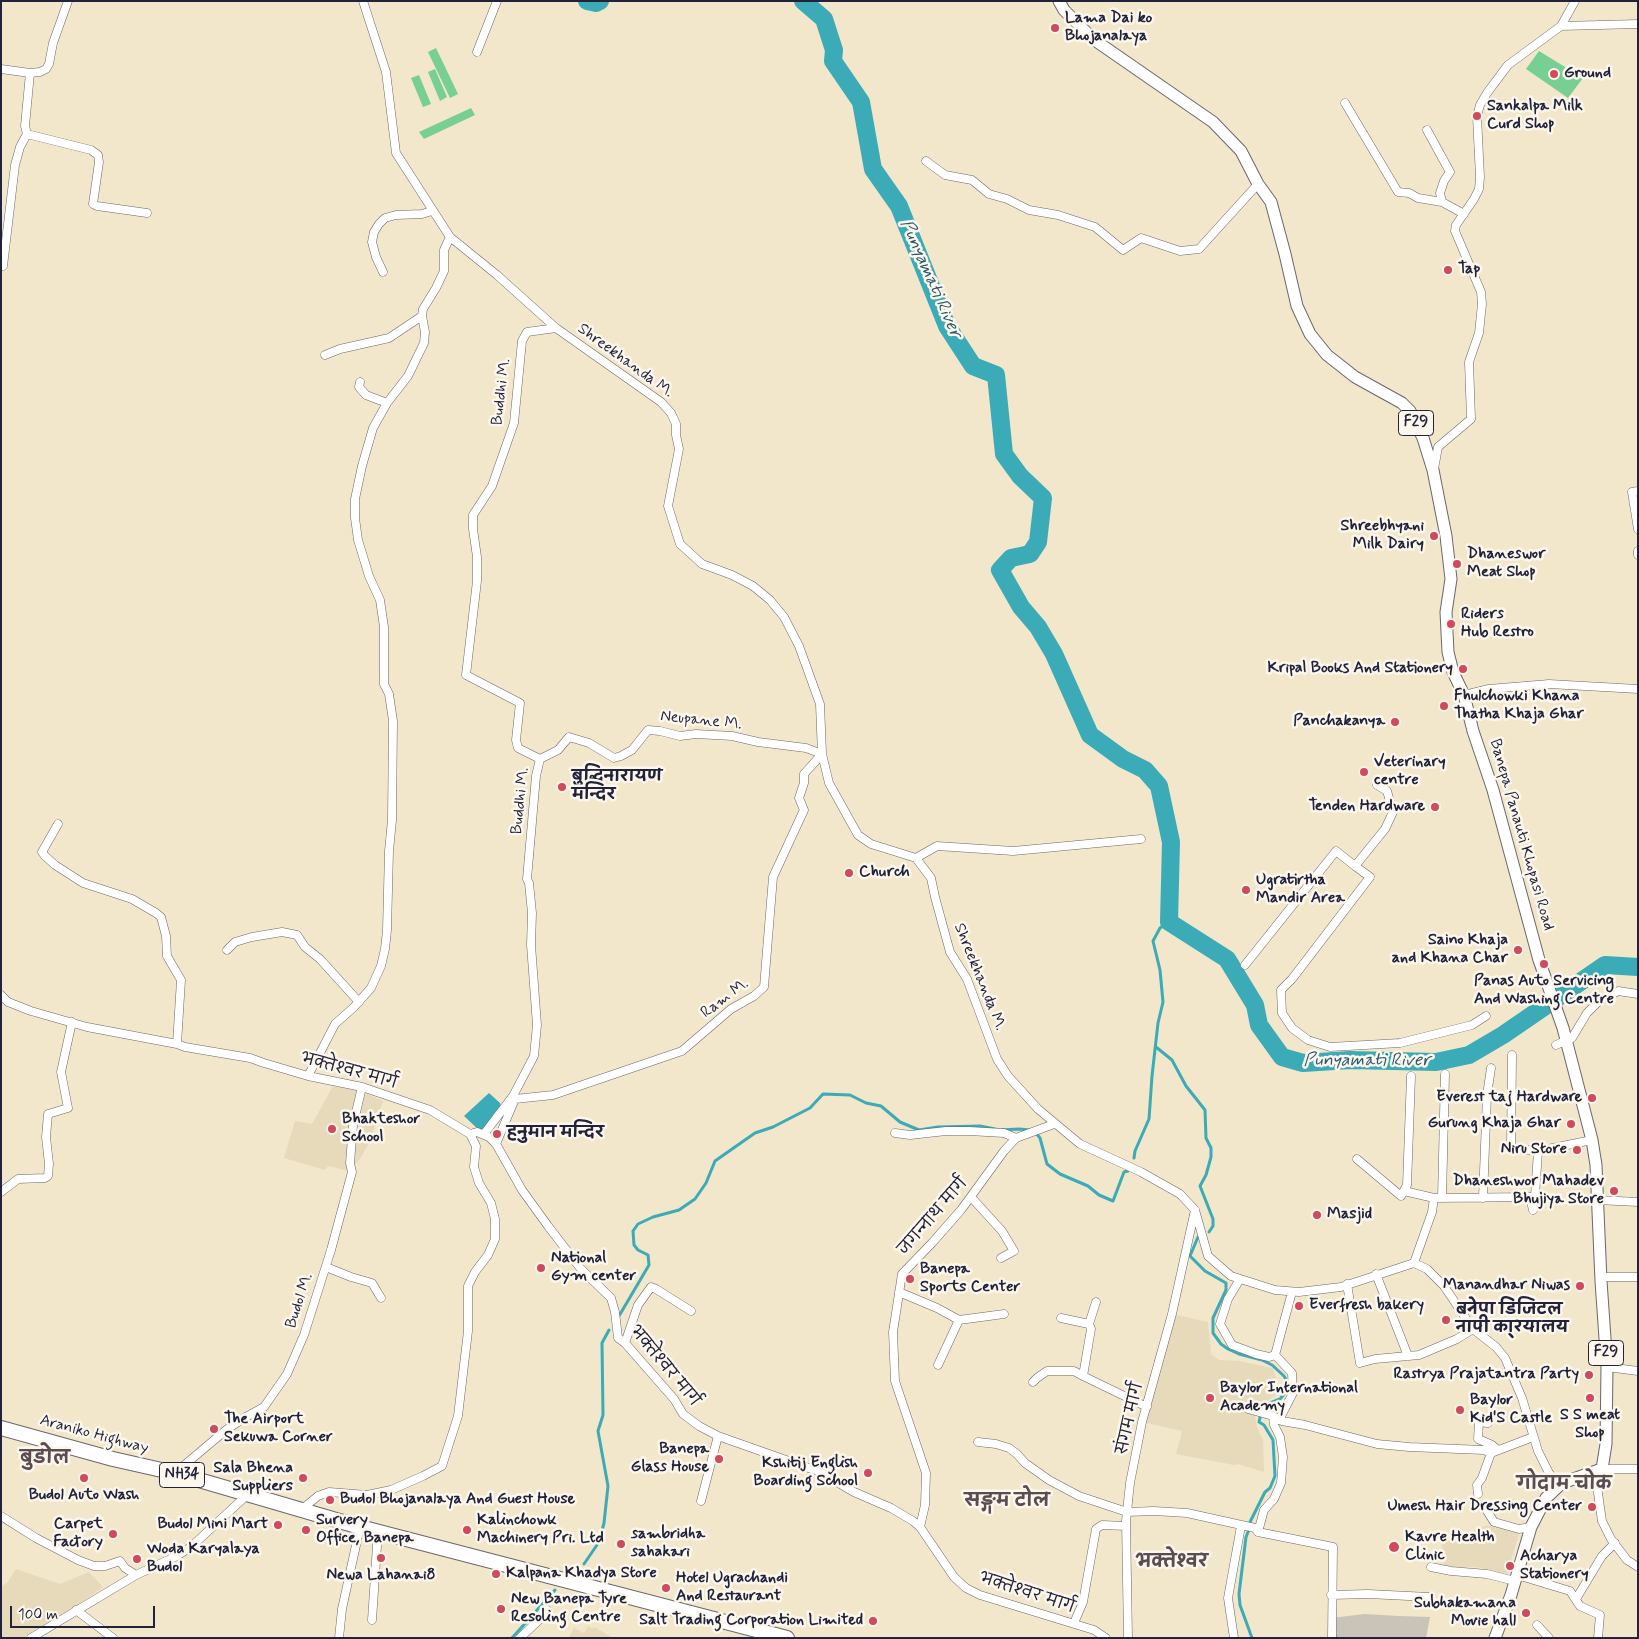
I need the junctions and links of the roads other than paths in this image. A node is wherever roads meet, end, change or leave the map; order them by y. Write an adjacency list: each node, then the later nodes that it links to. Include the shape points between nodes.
1 (68, 1): 10 (street, via 53,43 50,64 40,72)
2 (364, 1): 17 (street, Shreekhanda M., via 386,72 396,153)
3 (497, 1): 8 (street)
4 (1059, 1): 15 (main road, Banepa Panauti Khopasi Road / F29, via 1093,39 1213,122 1241,151)
5 (1575, 1): 7 (street)
6 (1638, 24): 7 (street)
7 (1561, 26): 19 (street, via 1508,64 1480,105 1477,116 1479,188)
8 (477, 52)
9 (1, 69): 10 (street)
10 (30, 73): 13 (street)
11 (1345, 103): 16 (street, via 1398,192)
12 (1427, 130): 16 (street, via 1450,172 1440,193)
13 (27, 134): 18 (street, via 91,150 98,155 99,162 93,204); 21 (street, via 15,165)
14 (926, 161): 15 (street, via 945,175 972,180 989,194 1029,210 1058,215 1094,227 1123,250 1141,238 1180,251 1199,249)
15 (1258, 184): 28 (main road, Banepa Panauti Khopasi Road / F29, via 1271,202 1297,306 1310,334 1327,355 1348,371 1410,410)
16 (1442, 202): 19 (street)
17 (432, 211): 20 (street, Shreekhanda M.); 22 (street, via 396,215 379,224 372,242)
18 (146, 213)
19 (1464, 214): 28 (street, via 1456,225 1456,231 1481,292 1482,304 1479,333 1468,362 1471,419 1438,446)
20 (450, 237): 23 (street, via 444,250 444,271); 24 (street, Shreekhanda M.)
21 (3, 266)
22 (383, 272)
23 (422, 316): 25 (street, via 389,338 340,349); 27 (street, via 424,343 408,376)
24 (556, 328): 35 (street, Shreekhanda M., via 661,402 671,413 679,449 668,506 680,544 702,564 753,586 784,617 799,646 820,704); 36 (street, Buddhi M., via 527,332 522,342 514,424 492,486 473,515 477,581 466,674 520,703 518,748)
25 (325, 356)
26 (360, 382): 27 (street, via 359,387 366,395)
27 (387, 403): 46 (street, via 373,428 355,499 358,540 380,600 384,627 384,684 393,721 387,930 381,966)
28 (1434, 470): 34 (main road, Banepa Panauti Khopasi Road / F29, via 1451,578 1446,612 1448,652)
29 (1638, 491): 30 (street, via 1632,492)
30 (1638, 528)
31 (1638, 551): 32 (street)
32 (1638, 555)
33 (1638, 689): 34 (street, via 1549,684)
34 (1464, 695): 49 (main road, Banepa Panauti Khopasi Road / F29, via 1539,960 1563,1028)
35 (822, 754): 36 (street, Neupane M., via 806,748 732,736 680,736 648,730 632,750 614,758 589,743 570,737 558,750); 40 (street, Shreekhanda M., via 829,783 858,835 871,844); 63 (street, Ram M., via 804,774 799,798 804,810 774,877 764,987 682,1051 553,1095 516,1099)
36 (540, 759): 60 (street, Buddhi M., via 527,879 532,913 537,1025 534,1056 513,1096)
37 (1377, 785): 41 (street, via 1387,791 1393,812)
38 (58, 824): 50 (street, via 42,852 45,856 83,884 132,899 161,917 167,956 181,980)
39 (1142, 839): 40 (street, via 1013,850 937,846)
40 (916, 858): 57 (street, Shreekhanda M., via 931,878 950,952 967,979 997,1059)
41 (1355, 866): 43 (street, via 1336,851); 47 (street, via 1370,877 1281,990 1282,1013 1292,1028 1308,1040 1330,1047 1369,1045 1400,1043 1472,1024)
42 (227, 950): 46 (street, via 235,942 252,937 282,932 297,935)
43 (1245, 965)
44 (1638, 994): 49 (street, via 1618,991 1598,1002 1572,1038)
45 (1, 995): 48 (street, भक्तेश्वर मार्ग, via 8,1002 31,1011)
46 (360, 1002): 54 (street, via 335,1024)
47 (1486, 1016)
48 (72, 1022): 50 (street, भक्तेश्वर मार्ग); 67 (street, via 61,1072 68,1108 48,1114 48,1176 18,1179)
49 (1561, 1043): 62 (main road, F29)
50 (177, 1044): 54 (street, भक्तेश्वर मार्ग, via 250,1058)
51 (1512, 1055): 64 (street, via 1511,1148)
52 (1491, 1068): 71 (street)
53 (1445, 1074): 70 (street)
54 (308, 1076): 56 (street, भक्तेश्वर मार्ग)
55 (1411, 1076): 66 (street, via 1407,1186)
56 (362, 1087): 59 (street, भक्तेश्वर मार्ग, via 430,1110); 78 (street, Budol M., via 353,1125 352,1172)
57 (1052, 1125): 61 (street); 74 (street, Shreekhanda M., via 1080,1144 1180,1194)
58 (895, 1133): 61 (street, via 910,1136 969,1131 1004,1133)
59 (470, 1134): 60 (street); 119 (street, via 476,1146 474,1167 478,1184 491,1204 495,1219 495,1239 468,1286 468,1332 458,1416 442,1466 391,1490 367,1495 329,1492 318,1496)
60 (484, 1134): 63 (street, भक्तेश्वर मार्ग)
61 (1016, 1138): 68 (street, जगन्नाथ मार्ग)
62 (1592, 1140): 64 (street); 72 (main road, F29)
63 (496, 1144): 94 (street, भक्तेश्वर मार्ग, via 522,1190 582,1269 611,1298 616,1312 618,1338)
64 (1538, 1151): 69 (street, via 1535,1196)
65 (1357, 1159): 66 (street, via 1401,1196)
66 (1404, 1191): 70 (street)
67 (1, 1192)
68 (971, 1197): 76 (street, via 1002,1231 1014,1251); 84 (street, जगन्नाथ मार्ग, via 902,1274)
69 (1530, 1197): 71 (street); 75 (street)
70 (1438, 1198): 71 (street); 77 (street)
71 (1483, 1198)
72 (1597, 1200): 73 (street); 80 (main road, F29)
73 (1638, 1202)
74 (1195, 1210): 82 (street, Shreekhanda M., via 1208,1256 1231,1276); 102 (street, संगम मार्ग)
75 (1533, 1210)
76 (1001, 1258)
77 (1414, 1264): 79 (street, Shreekhanda M.); 93 (street, via 1427,1268 1444,1286)
78 (326, 1267): 86 (street, via 372,1283); 113 (street, Budol M., via 304,1335 287,1374 264,1407 226,1430)
79 (1376, 1274): 83 (street, Shreekhanda M.); 96 (street)
80 (1602, 1277): 81 (street); 98 (main road, F29)
81 (1638, 1277)
82 (1240, 1279): 85 (street, Shreekhanda M.); 95 (street, via 1228,1299 1220,1324 1232,1345 1256,1354)
83 (1347, 1284): 85 (street, Shreekhanda M.); 96 (street, via 1360,1363)
84 (899, 1292): 91 (street); 125 (street, जगन्नाथ मार्ग, via 892,1332 895,1381 926,1472 925,1505)
85 (1292, 1292): 95 (street)
86 (381, 1298)
87 (1096, 1302): 92 (street)
88 (691, 1312): 94 (street, via 651,1287 638,1305)
89 (1004, 1314): 91 (street)
90 (1061, 1318): 92 (street)
91 (959, 1320): 97 (street)
92 (1089, 1324): 100 (street, via 1091,1329)
93 (1473, 1329): 96 (street, via 1432,1350); 108 (street, via 1505,1358 1522,1398)
94 (625, 1343): 107 (street, भक्तेश्वर मार्ग, via 674,1399 683,1414)
95 (1275, 1355): 104 (street, via 1292,1373 1292,1393)
96 (1408, 1356)
97 (938, 1364)
98 (1608, 1367): 99 (street); 112 (main road, F29, via 1606,1444)
99 (1638, 1371)
100 (1082, 1376): 101 (street, via 1074,1371 1047,1371); 102 (street)
101 (1033, 1382)
102 (1147, 1407): 120 (street, संगम मार्ग, via 1130,1482)
103 (1248, 1409): 104 (street)
104 (1276, 1418): 110 (street, via 1377,1444); 128 (street, via 1274,1425 1280,1437 1283,1458 1282,1483 1264,1510)
105 (1488, 1422): 110 (street, via 1479,1422 1478,1439 1492,1445)
106 (1, 1428): 113 (highway, Araniko Highway / NH34)
107 (718, 1436): 117 (street); 125 (street, भक्तेश्वर मार्ग, via 820,1472 891,1508)
108 (1533, 1437): 110 (street); 114 (street)
109 (978, 1442): 120 (street, via 1009,1448 1049,1480 1079,1496)
110 (1495, 1452): 115 (street, via 1477,1485)
111 (1638, 1468): 112 (street)
112 (1598, 1470): 114 (main road); 129 (street, via 1602,1521)
113 (175, 1473): 116 (highway, Araniko Highway / NH34)
114 (1558, 1485): 126 (main road, via 1546,1498)
115 (1478, 1494)
116 (247, 1495): 119 (highway, Araniko Highway / NH34); 132 (street, via 192,1546)
117 (700, 1501)
118 (1484, 1506): 126 (street, via 1494,1522 1519,1530)
119 (301, 1510): 122 (highway, Araniko Highway / NH34)
120 (1127, 1512): 123 (street, संगम मार्ग); 124 (street, via 1187,1513)
121 (1, 1516): 132 (street, via 78,1560 94,1566 120,1561)
122 (360, 1526): 127 (highway, Araniko Highway / NH34); 146 (street)
123 (1126, 1526): 140 (street, via 1102,1525 1096,1529 1083,1602); 150 (street, संगम मार्ग)
124 (1241, 1526): 128 (street, via 1255,1528); 151 (street, via 1228,1598)
125 (920, 1527): 140 (street, भक्तेश्वर मार्ग, via 954,1577 966,1588)
126 (1531, 1527): 133 (main road)
127 (378, 1531): 139 (street); 148 (highway, Araniko Highway / NH34)
128 (1258, 1532): 134 (street, via 1333,1547)
129 (1615, 1543): 131 (street, via 1627,1560); 136 (street, via 1602,1556)
130 (1431, 1567): 133 (street)
131 (1638, 1567)
132 (136, 1575): 137 (street)
133 (1516, 1578): 136 (street, via 1570,1591); 153 (main road)
134 (1331, 1595): 135 (street); 152 (street)
135 (1429, 1597)
136 (1576, 1599): 143 (street, via 1580,1606 1600,1615)
137 (76, 1610): 142 (street); 145 (street)
138 (547, 1610): 147 (street)
139 (372, 1620)
140 (1074, 1624): 149 (street, भक्तेश्वर मार्ग, via 1094,1630)
141 (1537, 1626): 154 (street)
142 (45, 1634): 144 (street)
143 (1601, 1637)
144 (32, 1638)
145 (113, 1638)
146 (339, 1638)
147 (520, 1638)
148 (787, 1638)
149 (1106, 1638)
150 (1128, 1638)
151 (1234, 1638)
152 (1332, 1638)
153 (1495, 1638)
154 (1549, 1638)

